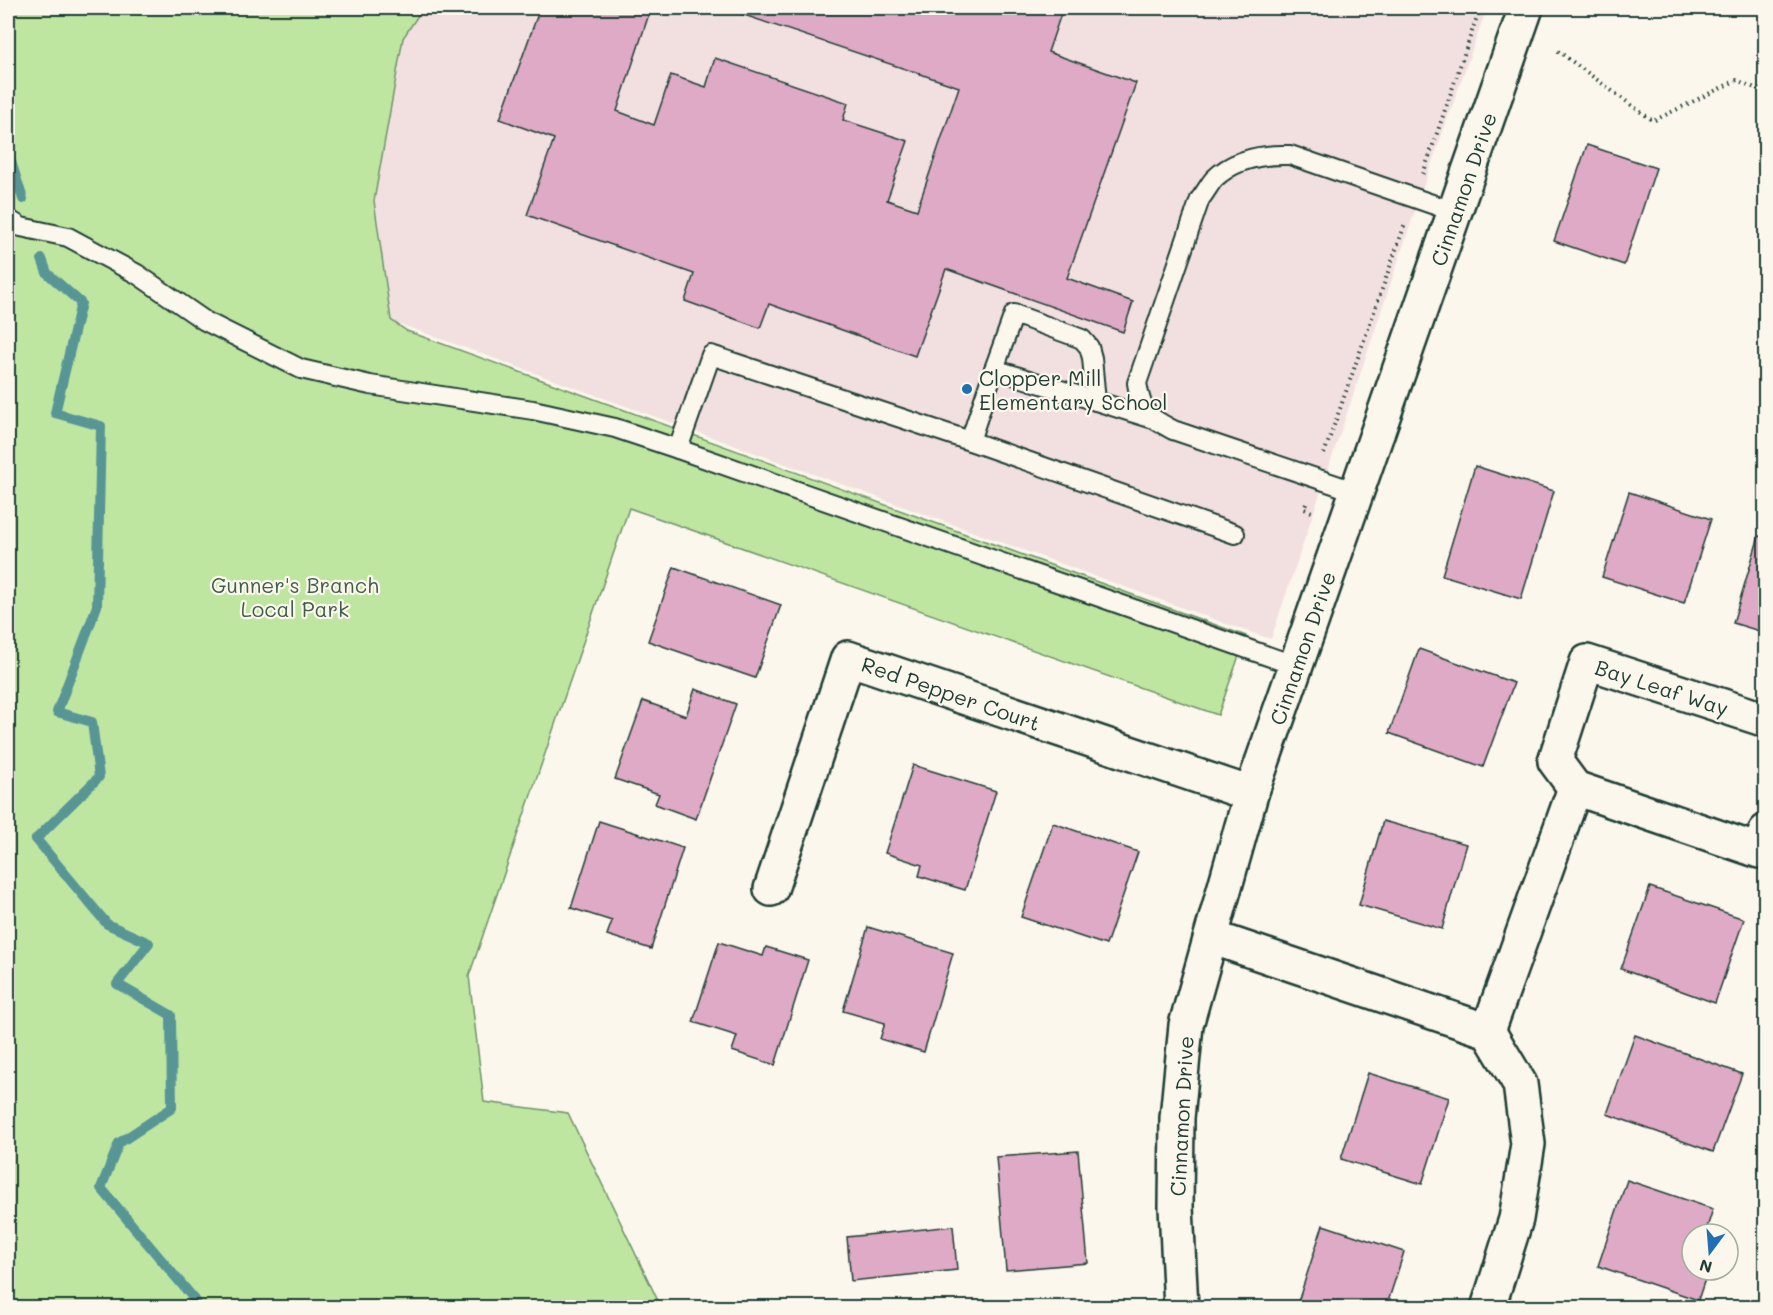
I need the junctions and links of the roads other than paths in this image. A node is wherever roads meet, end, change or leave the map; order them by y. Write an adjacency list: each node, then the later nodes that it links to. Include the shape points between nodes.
1 (1526, 8): 2 (street, Cinnamon Drive)
2 (1455, 212): 6 (lane, via 1290,155 1269,154 1238,162 1214,179 1200,199 1137,383); 9 (street, Cinnamon Drive)
3 (8, 219): 8 (lane, via 68,237 136,274 205,321 301,369 370,385 533,410 615,428)
4 (994, 369): 5 (lane); 5 (lane, via 1014,314 1082,339 1092,358); 7 (lane)
5 (1096, 400): 6 (lane)
6 (1150, 418): 9 (lane, via 1173,430)
7 (970, 441): 8 (lane, via 711,355); 10 (lane)
8 (678, 449): 11 (lane)
9 (1357, 492): 11 (street, Cinnamon Drive)
10 (1235, 534)
11 (1296, 666): 14 (street, Cinnamon Drive)
12 (1766, 720): 13 (street, Bay Leaf Way, via 1587,662 1555,761)
13 (1575, 788): 15 (street, via 1759,850); 18 (street)
14 (1251, 794): 16 (street, Red Pepper Court, via 848,658); 17 (street, Cinnamon Drive)
15 (1766, 831)
16 (771, 889)
17 (1211, 937): 18 (street); 19 (street, Cinnamon Drive, via 1186,1024 1177,1118)
18 (1488, 1031): 20 (street, via 1520,1084 1528,1144 1516,1219)
19 (1181, 1308)
20 (1488, 1308)

